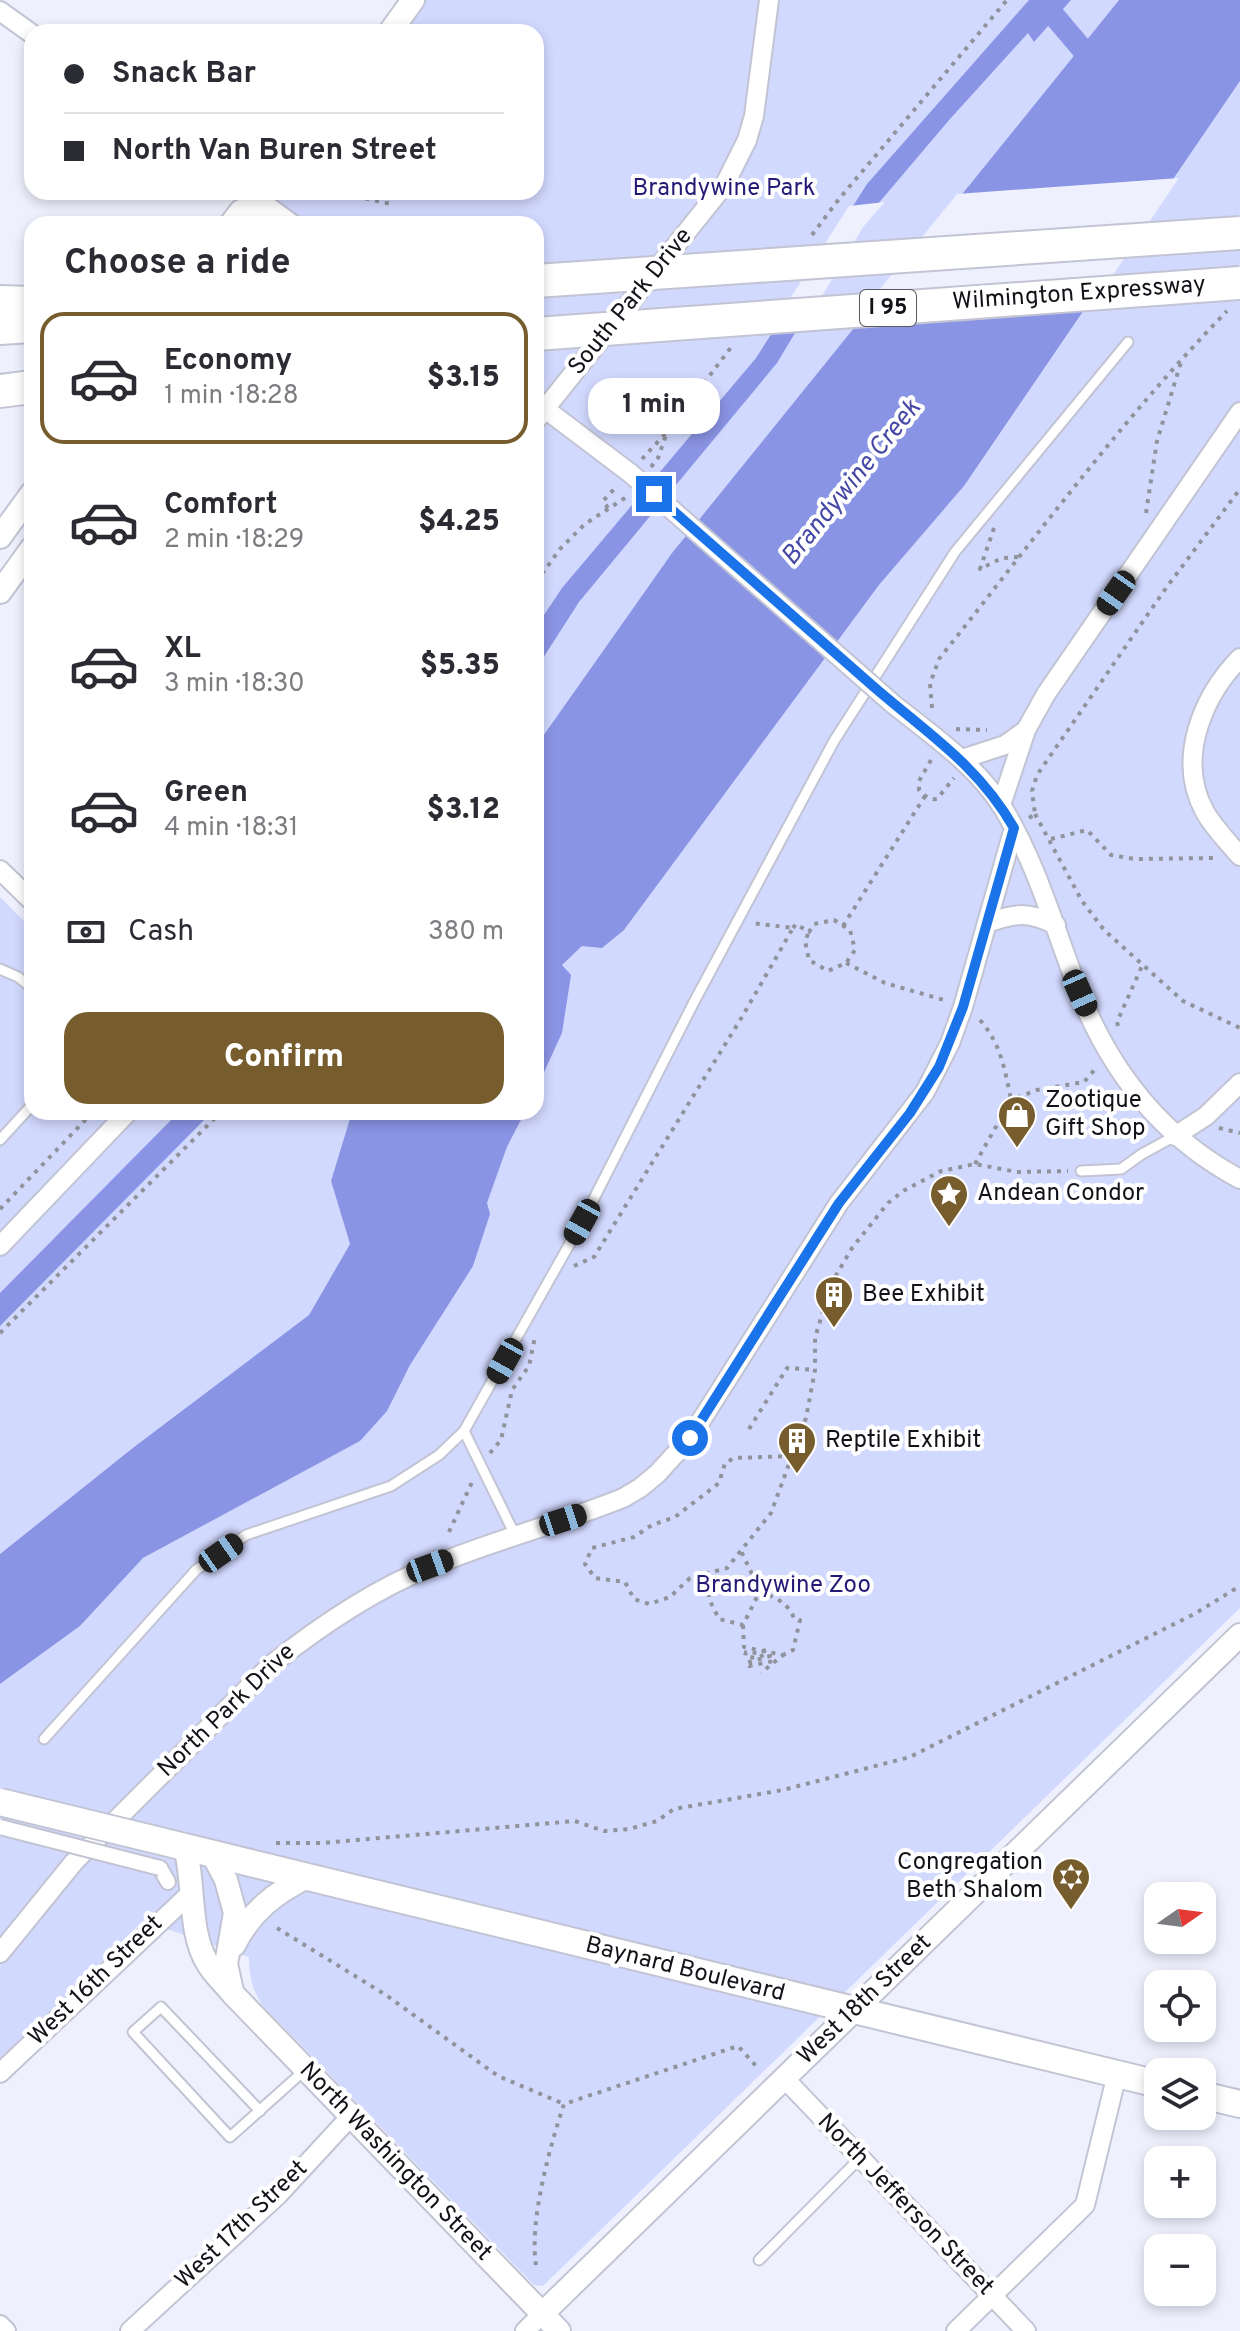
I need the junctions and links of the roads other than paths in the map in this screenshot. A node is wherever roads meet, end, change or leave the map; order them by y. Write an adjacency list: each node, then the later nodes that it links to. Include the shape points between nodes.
1 (769, 0): 22 (street, South Park Drive, via 754,116 725,184)
2 (405, 3): 4 (street)
3 (0, 11): 5 (street)
4 (394, 24)
5 (24, 28)
6 (263, 203): 7 (street); 8 (street)
7 (237, 216)
8 (281, 216)
9 (1240, 233): 10 (highway, Wilmington Expressway / I 95, bridge)
10 (544, 280)
11 (1235, 295): 16 (highway, Wilmington Expressway / I 95, bridge)
12 (0, 302): 13 (highway)
13 (24, 303)
14 (24, 326): 15 (highway)
15 (0, 328)
16 (544, 334)
17 (1128, 342): 49 (lane, via 955,552 834,741 582,1222)
18 (24, 369): 19 (highway)
19 (0, 370)
20 (24, 388): 21 (highway)
21 (0, 391)
22 (544, 404)
23 (1240, 412): 30 (street)
24 (544, 413): 31 (street, bridge, via 632,469)
25 (24, 504): 26 (street)
26 (0, 537)
27 (24, 559): 28 (street)
28 (0, 592)
29 (1240, 658): 34 (street, via 1213,694 1193,749 1197,792)
30 (1026, 730): 31 (street); 32 (street)
31 (959, 768): 32 (street)
32 (1001, 805): 33 (street)
33 (1014, 828): 37 (street, North Park Drive); 38 (street)
34 (1232, 857)
35 (0, 870): 36 (street)
36 (24, 893)
37 (987, 923): 38 (street, via 1023,914); 50 (street, North Park Drive, via 950,1043 925,1092 839,1203 690,1438 640,1488 596,1509)
38 (1056, 925): 44 (street, via 1110,1056)
39 (0, 969): 40 (lane)
40 (24, 982)
41 (1240, 1083): 44 (street, via 1206,1116)
42 (24, 1114): 45 (lane)
43 (120, 1120): 48 (street)
44 (1175, 1136): 46 (lane, via 1121,1169); 47 (street)
45 (0, 1140)
46 (1081, 1171)
47 (1240, 1179)
48 (3, 1237)
49 (464, 1431): 50 (lane); 52 (lane, via 439,1455 391,1486 246,1535 196,1570)
50 (515, 1535): 60 (street, North Park Drive, via 430,1566 379,1592 338,1614 271,1665 74,1862)
51 (1240, 1635): 63 (street, West 18th Street)
52 (44, 1739)
53 (0, 1802): 55 (main road, bridge)
54 (0, 1827): 58 (street, bridge, via 160,1868)
55 (185, 1847): 56 (main road); 59 (street, North Washington Street)
56 (212, 1853): 57 (main road, Baynard Boulevard); 61 (street, via 235,1913)
57 (309, 1876): 61 (street, via 279,1891 254,1914); 63 (main road, Baynard Boulevard)
58 (168, 1882)
59 (193, 1891): 62 (street, North Washington Street, via 194,1926 206,1962); 65 (street, West 16th Street)
60 (0, 1953)
61 (226, 1964): 62 (street)
62 (232, 1993): 64 (street, North Washington Street)
63 (853, 2011): 66 (main road, Baynard Boulevard); 67 (street, West 18th Street)
64 (306, 2069): 71 (lane); 72 (street, North Washington Street)
65 (0, 2073)
66 (1117, 2074): 68 (main road, Baynard Boulevard); 75 (street, via 1085,2205)
67 (784, 2078): 73 (street, North Jefferson Street); 76 (street, West 18th Street)
68 (1144, 2081)
69 (1216, 2098): 70 (main road)
70 (1240, 2104)
71 (260, 2111): 71 (lane, via 161,2007 133,2032 230,2137)
72 (351, 2116): 76 (street, North Washington Street); 79 (street, West 17th Street, via 278,2195)
73 (860, 2158): 74 (lane); 75 (street, North Jefferson Street)
74 (759, 2260)
75 (992, 2296): 82 (street); 83 (street, North Jefferson Street)
76 (542, 2314): 80 (street, West 18th Street); 81 (street, North Washington Street)
77 (0, 2325): 78 (street)
78 (6, 2331)
79 (130, 2331)
80 (525, 2331)
81 (559, 2331)
82 (956, 2331)
83 (1026, 2331)

